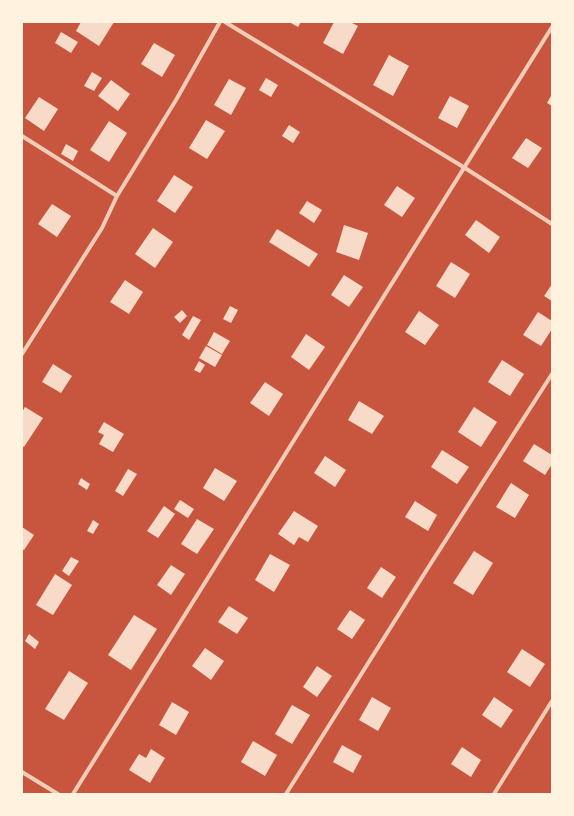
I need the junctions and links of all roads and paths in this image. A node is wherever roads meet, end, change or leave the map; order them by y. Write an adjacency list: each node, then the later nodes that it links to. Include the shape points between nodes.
1 (220, 22): 6 (street)
2 (225, 22): 5 (street)
3 (552, 27): 5 (street)
4 (22, 136): 6 (street)
5 (465, 168): 7 (street); 13 (street)
6 (117, 196): 8 (street, via 102,228)
7 (552, 224)
8 (22, 354)
9 (552, 374): 14 (street)
10 (552, 701): 15 (street)
11 (22, 772): 12 (street)
12 (58, 794)
13 (73, 794)
14 (286, 794)
15 (494, 794)

